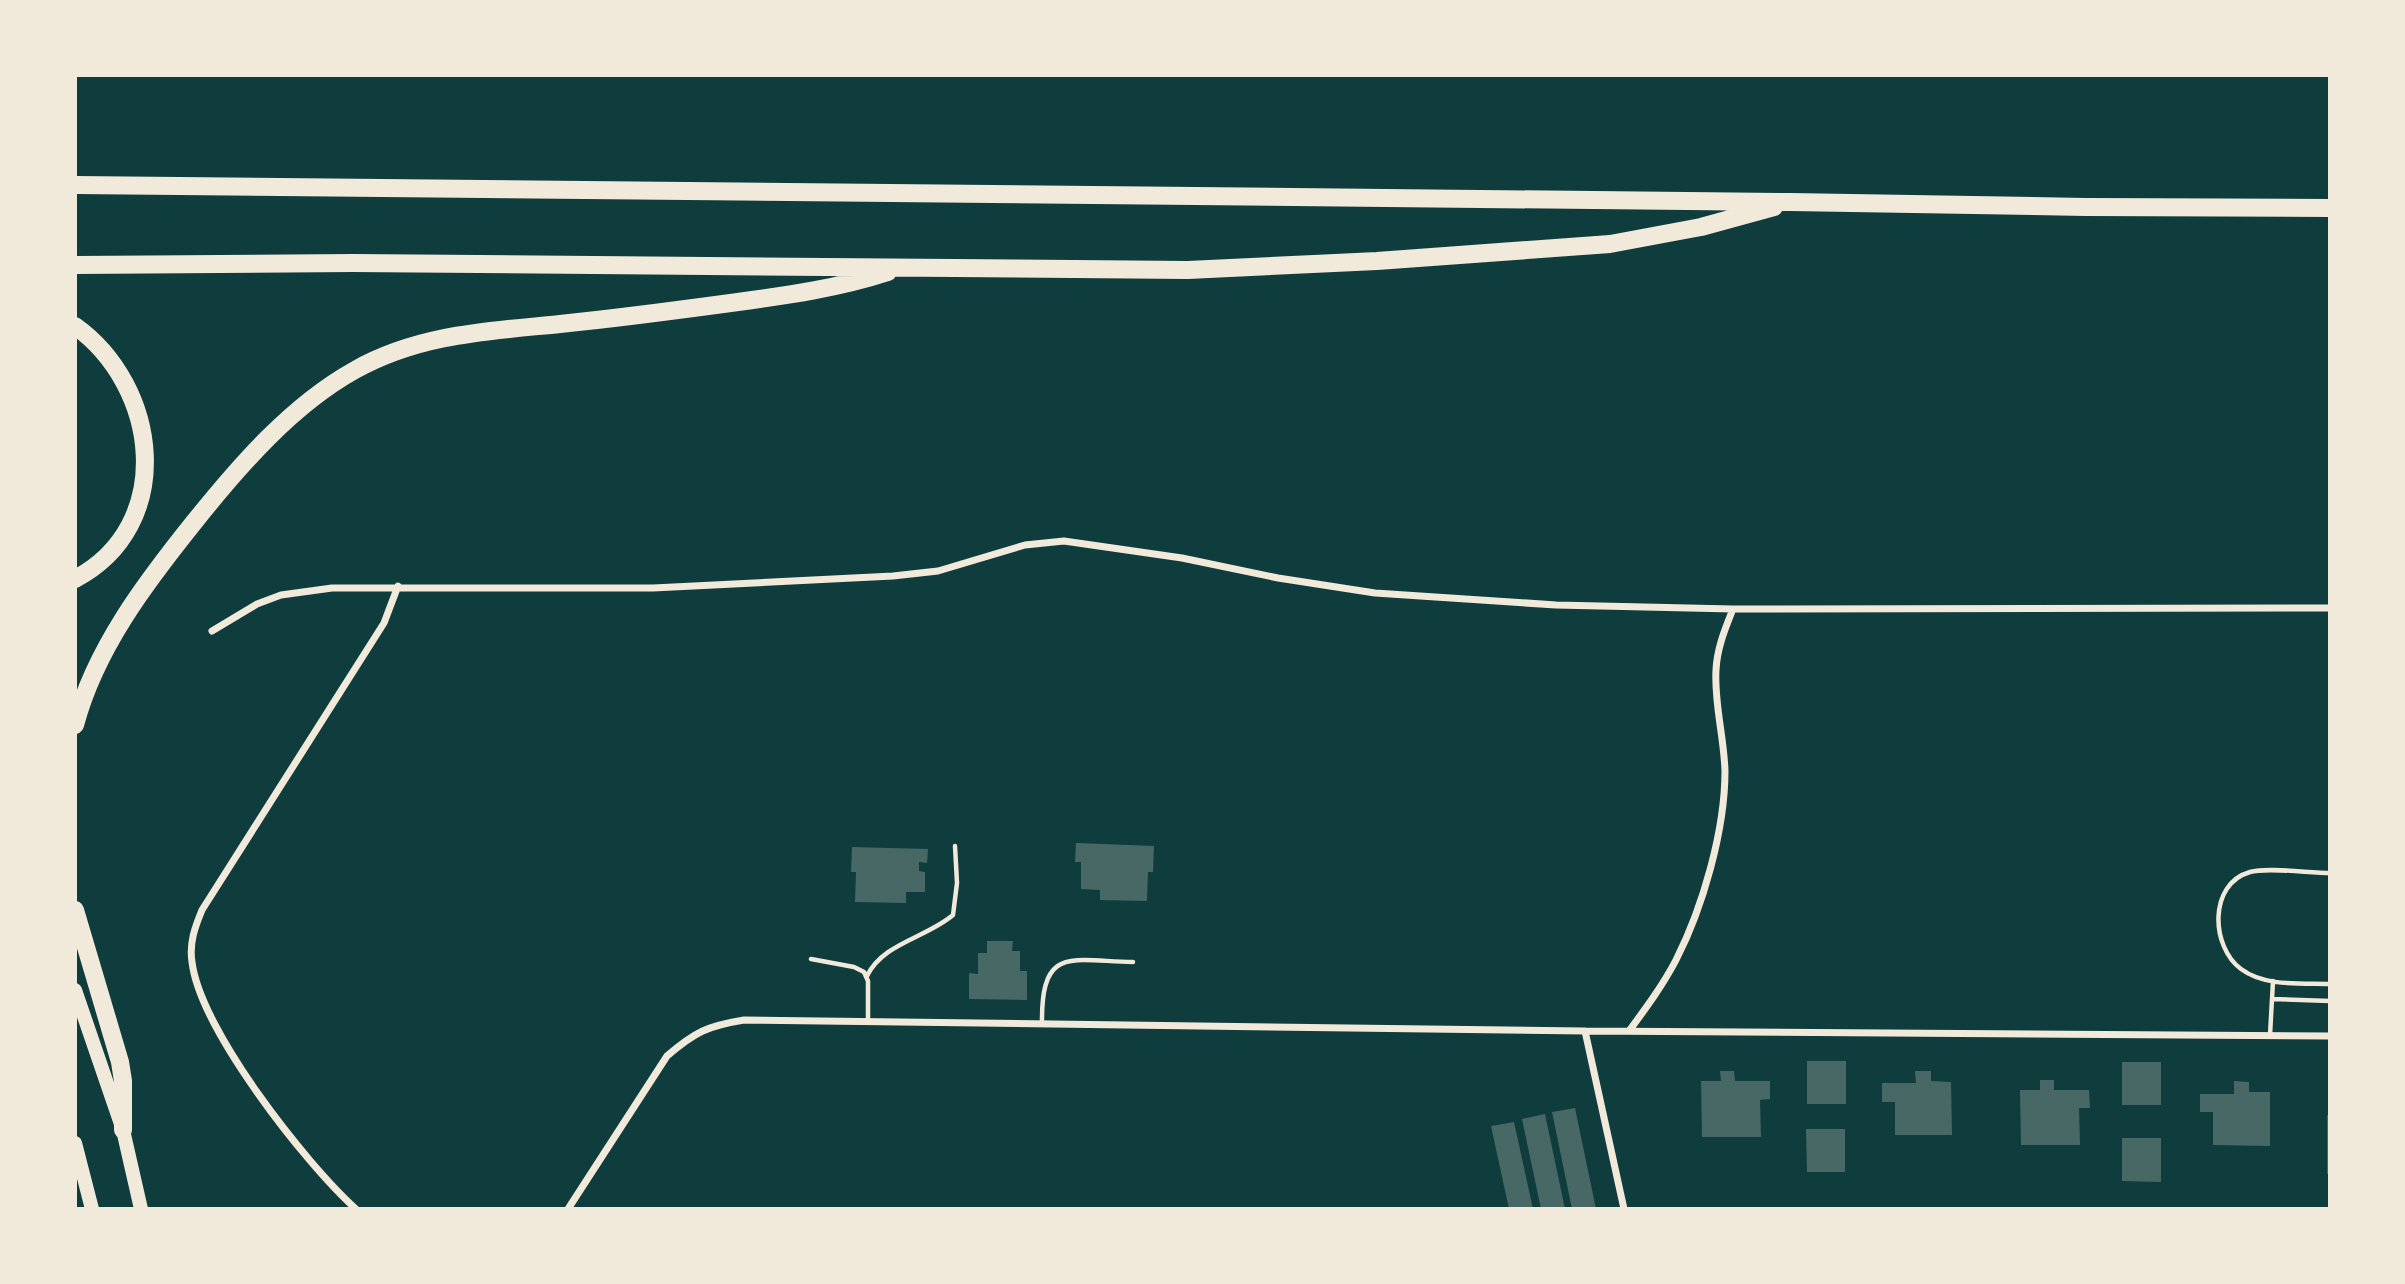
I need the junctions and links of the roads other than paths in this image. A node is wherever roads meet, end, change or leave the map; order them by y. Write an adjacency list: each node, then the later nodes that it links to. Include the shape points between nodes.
1 (75, 185): 2 (highway)
2 (1790, 202): 3 (highway); 5 (highway, via 1656,237 1564,248 1202,269)
3 (2330, 208)
4 (75, 265): 5 (highway)
5 (905, 266): 12 (highway, via 804,293 445,337 399,350 355,370 315,397 268,439 190,527 120,627 92,679)
6 (75, 326): 7 (highway, via 109,357 126,383 138,411 146,467 138,505 121,538 104,558)
7 (75, 579)
8 (398, 586): 10 (street, via 653,588 892,576 938,570 1025,545 1064,541 1375,593 1556,605); 11 (street, via 281,595); 34 (street, via 384,623 202,910 191,948 204,1001 247,1077)
9 (2330, 608): 10 (street)
10 (1733, 609): 27 (street, via 1721,639 1716,670 1725,772 1709,873 1677,959)
11 (212, 631)
12 (75, 725)
13 (955, 846): 18 (lane, via 953,915 939,927 884,954)
14 (2330, 873): 19 (lane, via 2250,872 2226,892 2218,920 2228,956 2241,969)
15 (75, 910): 30 (highway, via 120,1062)
16 (811, 959): 18 (lane, via 860,968)
17 (1133, 962): 25 (lane, via 1069,961 1054,968 1043,988)
18 (867, 976): 24 (lane)
19 (2273, 981): 20 (lane); 22 (lane)
20 (2330, 984)
21 (75, 990): 30 (main road)
22 (2272, 999): 23 (lane); 28 (lane)
23 (2330, 1001)
24 (868, 1022): 25 (street); 35 (street, via 744,1020 715,1024 689,1037 667,1056)
25 (1042, 1025): 26 (street)
26 (1585, 1031): 27 (street); 36 (street)
27 (1629, 1031): 28 (street)
28 (2270, 1035): 29 (street)
29 (2330, 1036)
30 (123, 1130): 33 (main road)
31 (75, 1143): 32 (main road)
32 (92, 1209)
33 (141, 1209)
34 (356, 1209)
35 (568, 1209)
36 (1624, 1209)

